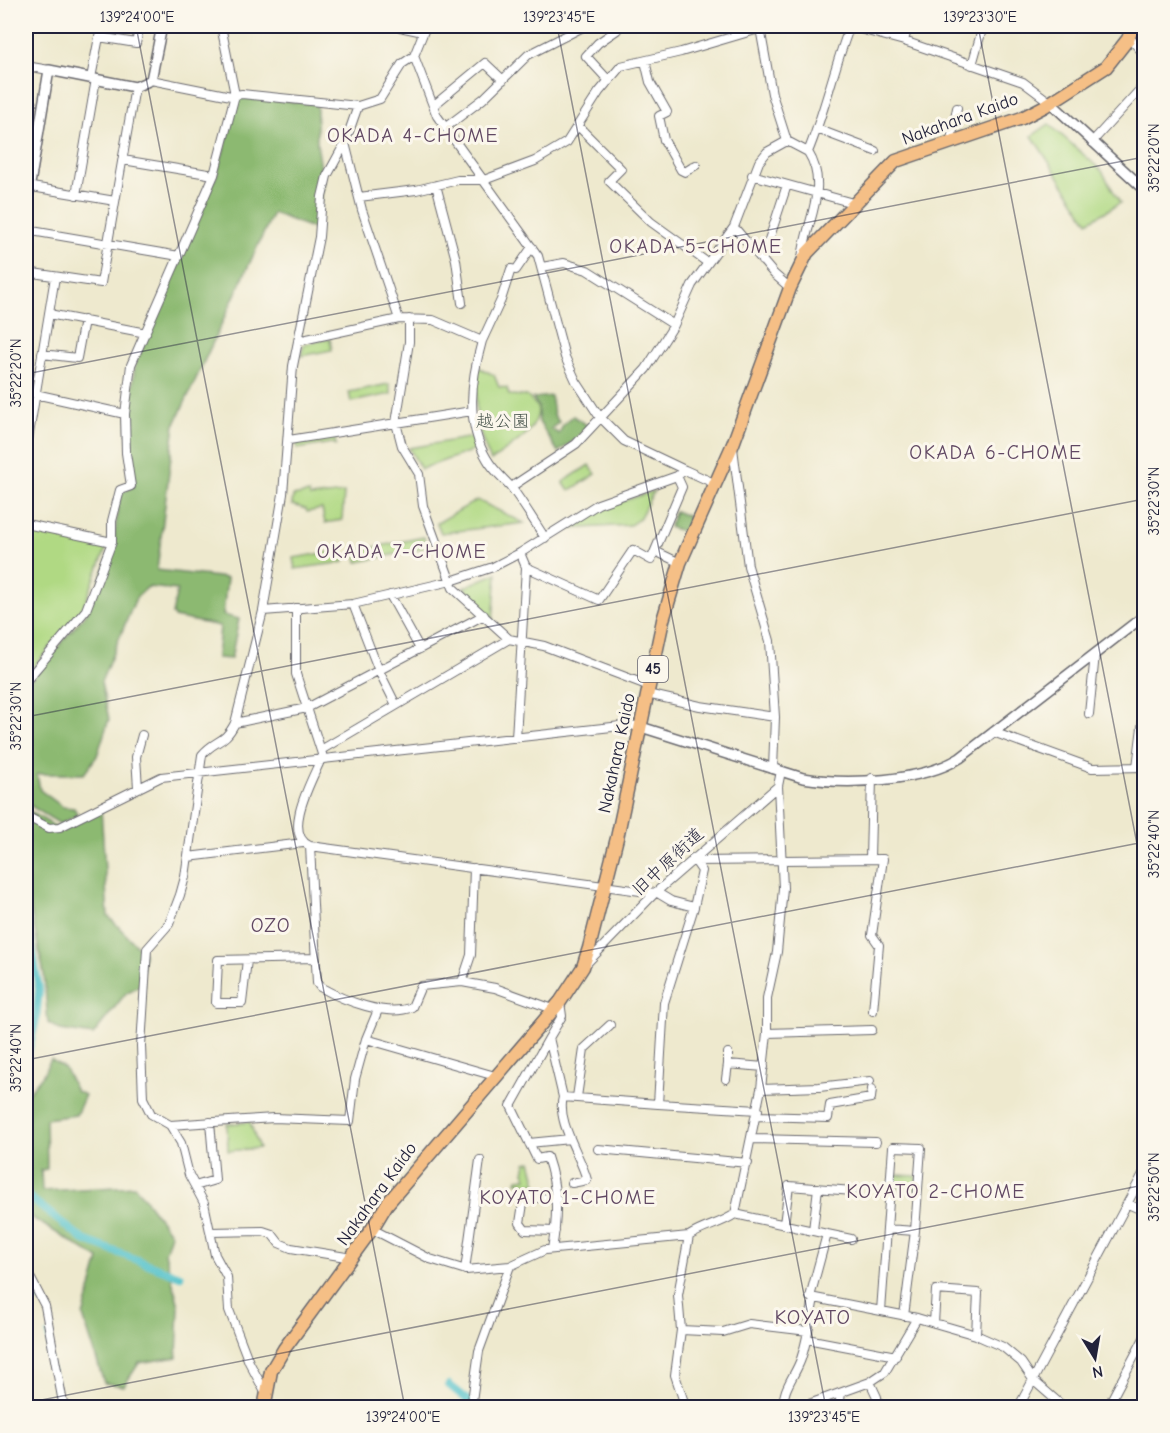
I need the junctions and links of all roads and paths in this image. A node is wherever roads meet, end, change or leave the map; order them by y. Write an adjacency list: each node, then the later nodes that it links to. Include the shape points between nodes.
1 (140, 26): 21 (street, via 136,44 99,37)
2 (162, 26): 22 (street)
3 (221, 26): 27 (street)
4 (585, 26): 23 (street, via 528,55)
5 (615, 26): 24 (street, via 617,30 586,56)
6 (762, 26): 7 (street); 17 (street); 36 (street, via 772,94)
7 (769, 26)
8 (849, 26): 14 (street); 34 (street)
9 (908, 26): 14 (street)
10 (984, 26): 18 (street)
11 (400, 27): 12 (street)
12 (425, 29): 16 (street)
13 (1131, 31): 15 (street); 28 (main road, Nakahara Kaido / 45, via 1106,67)
14 (904, 41): 18 (street)
15 (1144, 54)
16 (414, 56): 29 (street, via 402,64 380,99); 30 (street)
17 (645, 61): 24 (street, via 621,66); 42 (street, via 650,82 667,112 659,116 664,140 681,170 685,172)
18 (972, 65): 28 (street, via 1023,82)
19 (26, 66): 20 (street)
20 (49, 70): 21 (street); 48 (street)
21 (94, 79): 26 (street); 51 (street)
22 (151, 80): 26 (street); 27 (street)
23 (503, 80): 30 (street, via 485,63); 33 (street)
24 (609, 81): 32 (street)
25 (1144, 85): 37 (street)
26 (135, 87): 41 (street)
27 (235, 95): 29 (street); 43 (street)
28 (1051, 103): 35 (main road, Nakahara Kaido / 45, via 1022,118); 37 (street)
29 (358, 106): 38 (street)
30 (433, 106): 33 (street)
31 (957, 108): 35 (street)
32 (578, 126): 45 (street, via 567,142 535,161); 62 (street, via 621,169 609,181 651,222)
33 (446, 127): 45 (street)
34 (817, 129): 39 (street); 40 (street)
35 (951, 140): 54 (main road, Nakahara Kaido / 45, via 896,161)
36 (787, 141): 40 (street); 44 (street, via 766,152)
37 (1092, 142): 49 (street)
38 (345, 143): 52 (street); 75 (street, via 327,176 322,197 320,237)
39 (875, 151)
40 (808, 152): 50 (street, via 817,171)
41 (123, 160): 43 (street); 53 (street)
42 (696, 165)
43 (214, 175): 60 (street)
44 (752, 175): 46 (street); 56 (street)
45 (484, 180): 47 (street); 59 (street)
46 (787, 184): 50 (street); 61 (street)
47 (436, 185): 52 (street); 68 (street, via 456,260)
48 (27, 187): 51 (street); 55 (street)
49 (1144, 189)
50 (817, 193): 54 (street); 63 (street)
51 (76, 195): 53 (street)
52 (359, 197): 70 (street)
53 (115, 201): 58 (street)
54 (853, 203): 63 (main road, Nakahara Kaido / 45, via 814,243)
55 (26, 208)
56 (734, 227): 61 (street); 62 (street)
57 (26, 230): 58 (street)
58 (108, 243): 60 (street); 66 (street, via 101,283)
59 (532, 247): 64 (street); 76 (street, via 516,270 511,269)
60 (179, 256): 74 (street)
61 (762, 261): 67 (street)
62 (708, 263): 73 (street, via 692,285)
63 (801, 263): 67 (main road, Nakahara Kaido / 45)
64 (542, 267): 73 (street, via 564,263 587,270); 82 (street, via 569,370)
65 (26, 272): 66 (street)
66 (55, 277): 69 (street)
67 (790, 288): 85 (main road, Nakahara Kaido / 45)
68 (462, 303)
69 (49, 314): 72 (street); 77 (street)
70 (399, 319): 71 (street); 75 (street)
71 (409, 319): 76 (street, via 433,320); 83 (street)
72 (84, 320): 74 (street); 77 (street, via 77,358)
73 (674, 325): 82 (street, via 646,369)
74 (146, 333): 81 (street, via 131,364)
75 (298, 341): 84 (street, via 289,405)
76 (482, 341): 80 (street, via 473,378)
77 (42, 354): 79 (street)
78 (26, 392): 79 (street)
79 (35, 394): 81 (street); 86 (street)
80 (472, 411): 83 (street); 90 (street, via 481,448)
81 (125, 414): 93 (street, via 131,486 120,490)
82 (599, 416): 87 (street, via 624,441); 90 (street, via 576,444)
83 (396, 423): 84 (street); 98 (street, via 402,446 419,474 423,506)
84 (289, 440): 102 (street)
85 (733, 444): 89 (main road, Nakahara Kaido / 45); 116 (street, via 750,576 770,641)
86 (26, 452)
87 (685, 470): 88 (street); 89 (street)
88 (677, 476): 92 (street, via 598,504); 94 (street, via 681,487)
89 (716, 484): 96 (main road, Nakahara Kaido / 45)
90 (510, 487): 92 (street)
91 (26, 524): 93 (street)
92 (545, 538): 95 (street)
93 (112, 542): 110 (street, via 86,610)
94 (655, 551): 96 (street); 97 (street, via 651,560 633,550 599,600)
95 (520, 553): 97 (street); 98 (street)
96 (680, 563): 111 (main road, Nakahara Kaido / 45)
97 (526, 567): 106 (street)
98 (451, 582): 99 (street); 103 (street)
99 (390, 595): 100 (street); 107 (street)
100 (353, 604): 101 (street); 109 (street)
101 (296, 608): 102 (street); 113 (street, via 296,674)
102 (263, 611): 117 (street)
103 (483, 615): 105 (street); 107 (street)
104 (1144, 616): 108 (street)
105 (509, 639): 106 (street); 112 (street)
106 (520, 640): 111 (street, via 544,646); 121 (street)
107 (420, 650): 109 (street)
108 (1095, 654): 115 (street); 119 (street)
109 (379, 671): 112 (street); 113 (street)
110 (26, 681)
111 (646, 689): 116 (street, via 700,706); 118 (main road, Nakahara Kaido / 45)
112 (396, 705): 122 (street)
113 (307, 708): 117 (street); 122 (street)
114 (1144, 711): 124 (street)
115 (1089, 714)
116 (775, 717): 125 (street)
117 (235, 723): 126 (street, via 228,736 207,748)
118 (641, 728): 121 (street, via 630,725); 125 (street); 137 (main road, Nakahara Kaido / 45)
119 (993, 732): 124 (street, via 1092,768); 127 (street, via 960,758 936,770)
120 (142, 735): 129 (street, via 136,757)
121 (516, 738): 123 (street)
122 (321, 750): 123 (street)
123 (322, 759): 126 (street); 131 (street, via 298,815 297,826)
124 (1141, 767)
125 (777, 770): 127 (street, via 822,781); 128 (street)
126 (198, 773): 129 (street, via 161,777); 132 (street)
127 (872, 778): 133 (street)
128 (778, 786): 134 (street, 旧中原街道); 135 (street)
129 (138, 788): 130 (street, via 60,827 49,828)
130 (26, 816)
131 (306, 844): 132 (street); 136 (street); 140 (street)
132 (188, 857): 163 (street, via 179,899 169,924 147,950 144,973 143,1098 151,1114)
133 (870, 859): 135 (street); 146 (street, via 883,859 872,935 879,945)
134 (694, 860): 135 (street); 138 (street, 旧中原街道); 139 (street, via 702,871)
135 (782, 861): 149 (street, via 783,888 777,952 767,998)
136 (474, 868): 137 (street); 143 (street, via 471,955)
137 (605, 885): 138 (street); 142 (main road, Nakahara Kaido / 45)
138 (656, 893): 139 (street); 142 (street, 旧中原街道)
139 (694, 907): 160 (street, via 664,1003)
140 (315, 958): 141 (street); 145 (street, via 320,987)
141 (247, 960): 141 (street, via 242,1003 216,1003 218,960)
142 (583, 966): 144 (main road, Nakahara Kaido / 45)
143 (462, 982): 144 (street); 145 (street, via 421,986 412,1007)
144 (556, 1006): 150 (street, via 561,1016); 155 (main road, Nakahara Kaido / 45)
145 (378, 1010): 151 (street)
146 (873, 1011)
147 (610, 1024): 159 (street, via 584,1049 586,1060)
148 (872, 1030): 149 (street)
149 (767, 1033): 154 (street)
150 (549, 1038): 158 (street); 167 (street, via 511,1106)
151 (366, 1039): 155 (street); 162 (street, via 355,1079 350,1121 274,1118)
152 (728, 1053): 153 (street)
153 (728, 1064): 154 (street); 156 (street)
154 (764, 1067): 157 (street)
155 (495, 1076): 181 (main road, Nakahara Kaido / 45, via 408,1177)
156 (726, 1079)
157 (761, 1089): 161 (street); 161 (street, via 871,1093 830,1105 828,1118)
158 (563, 1097): 159 (street); 164 (street)
159 (577, 1097): 160 (street)
160 (658, 1104): 161 (street)
161 (757, 1113): 165 (street)
162 (210, 1122): 163 (street); 173 (street, via 215,1180)
163 (170, 1125): 173 (street, via 181,1143)
164 (570, 1139): 167 (street); 172 (street, via 582,1160 587,1180)
165 (753, 1139): 166 (street); 170 (street)
166 (876, 1142)
167 (529, 1143): 176 (street, via 535,1160 547,1157)
168 (598, 1149): 170 (street)
169 (480, 1160): 193 (street)
170 (748, 1163): 179 (street, via 742,1174)
171 (1144, 1172): 177 (street)
172 (572, 1183)
173 (195, 1186): 186 (street, via 204,1203)
174 (818, 1188): 175 (street); 180 (street, via 789,1186); 183 (street)
175 (853, 1191)
176 (557, 1199): 184 (street); 184 (street, via 524,1197 520,1223 525,1230)
177 (1128, 1204): 178 (street); 205 (street)
178 (1144, 1211)
179 (735, 1214): 180 (street); 188 (street)
180 (784, 1224): 183 (street)
181 (372, 1229): 191 (main road, Nakahara Kaido / 45); 193 (street, via 430,1260)
182 (887, 1229): 185 (street); 185 (street, via 893,1147 911,1148 921,1149 922,1160); 196 (street)
183 (813, 1230): 187 (street)
184 (555, 1231): 190 (street)
185 (915, 1231): 197 (street)
186 (210, 1232): 191 (street, via 263,1231 291,1248); 208 (street, via 215,1255 227,1277 229,1310)
187 (827, 1234): 189 (street); 195 (street, via 810,1297)
188 (689, 1236): 190 (street); 200 (street, via 678,1295)
189 (851, 1239)
190 (552, 1249): 192 (street, via 536,1252)
191 (352, 1258): 208 (main road, Nakahara Kaido / 45, via 284,1349 271,1371)
192 (510, 1266): 193 (street); 209 (street, via 478,1351)
193 (465, 1270)
194 (27, 1281): 210 (street, via 31,1279 45,1306)
195 (814, 1298): 196 (street); 201 (street)
196 (880, 1311): 197 (street)
197 (904, 1316): 198 (street)
198 (917, 1318): 199 (street); 204 (street)
199 (934, 1323): 202 (street); 202 (street, via 936,1290 978,1293)
200 (681, 1330): 201 (street, via 723,1332 748,1324); 212 (street, via 675,1375)
201 (807, 1335): 204 (street); 213 (street, via 800,1362 783,1396)
202 (976, 1335): 205 (street, via 1014,1354)
203 (1144, 1338): 219 (street)
204 (896, 1356): 206 (street, via 885,1372)
205 (1034, 1381): 217 (street); 218 (street)
206 (870, 1382): 207 (street); 216 (street)
207 (841, 1393): 214 (street); 215 (street)
208 (266, 1394): 211 (main road, Nakahara Kaido / 45)
209 (472, 1404)
210 (64, 1407)
211 (264, 1407)
212 (686, 1407)
213 (783, 1407)
214 (798, 1407)
215 (839, 1407)
216 (878, 1407)
217 (1018, 1407)
218 (1065, 1407)
219 (1110, 1407)

